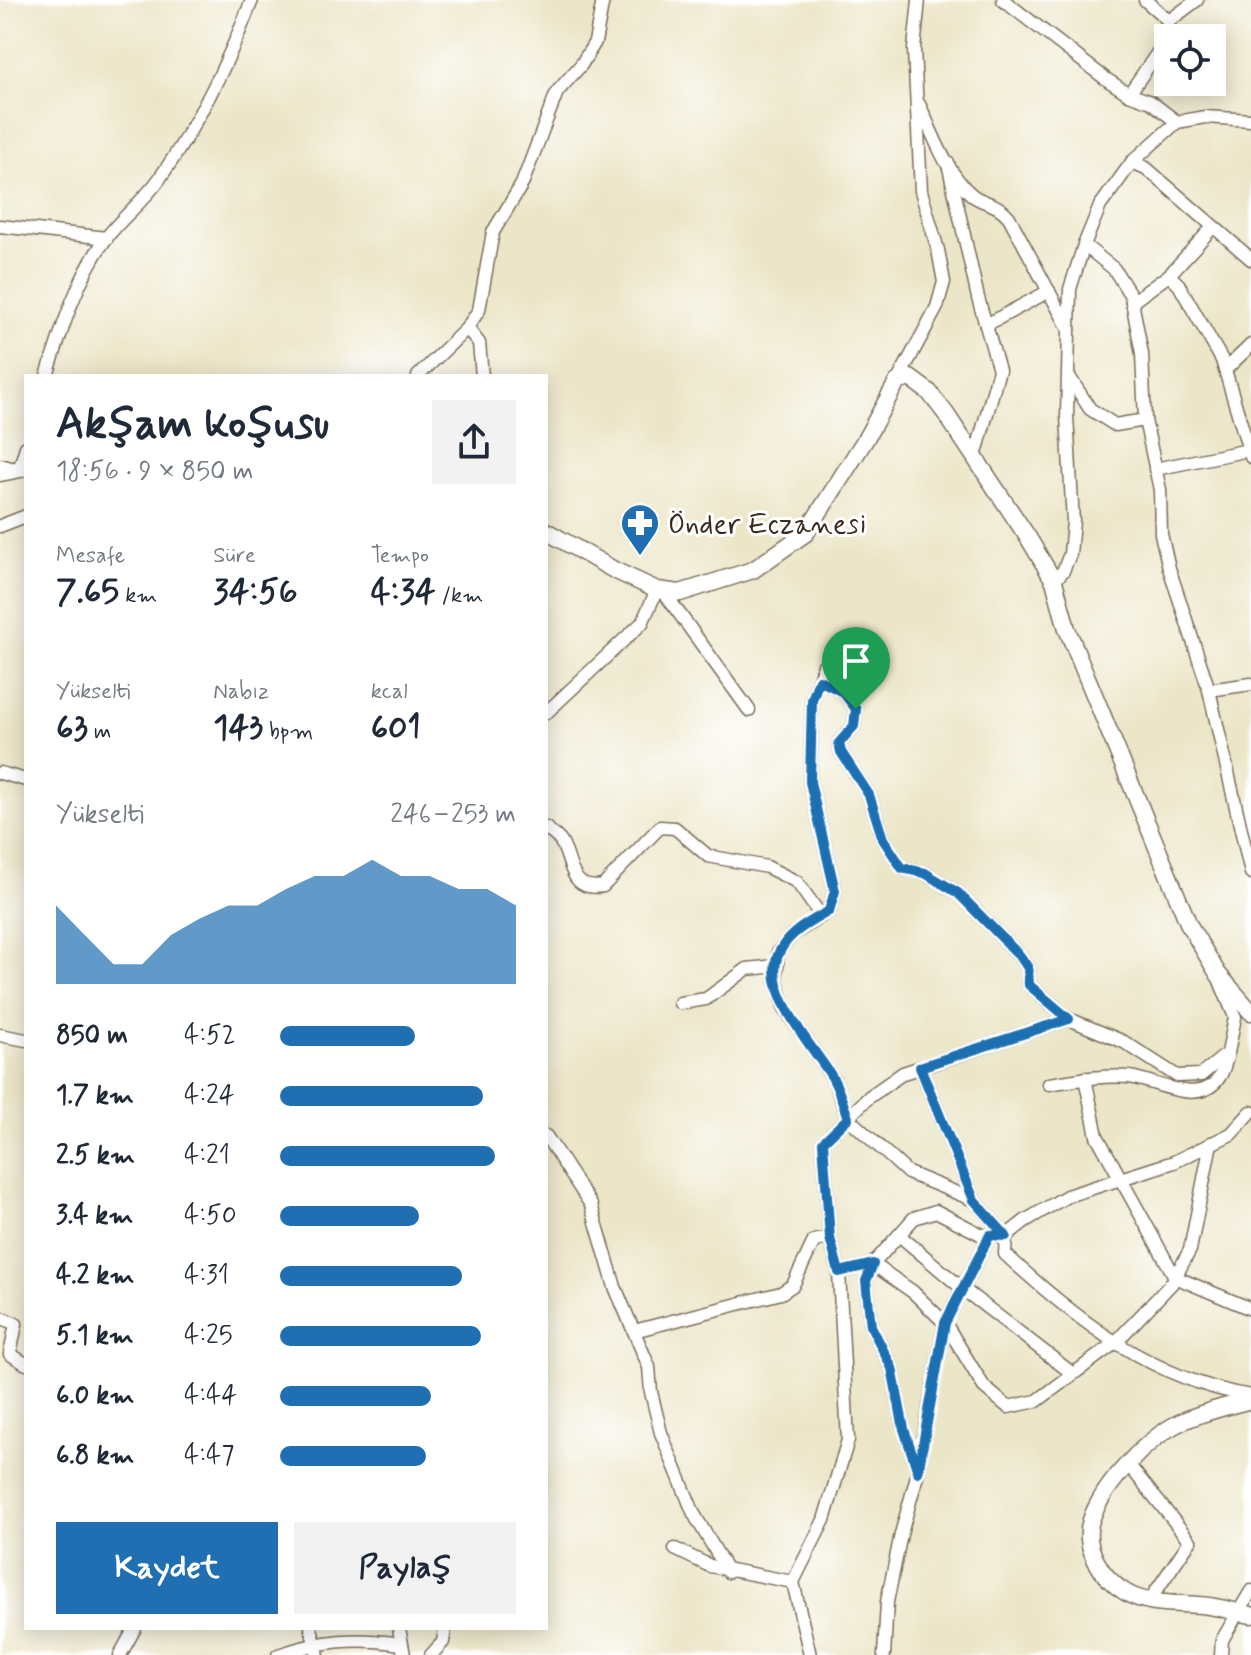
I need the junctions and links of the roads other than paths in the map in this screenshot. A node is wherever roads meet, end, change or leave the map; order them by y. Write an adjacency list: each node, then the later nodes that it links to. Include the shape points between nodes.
1 (252, 0): 16 (street, via 215,87 184,140 158,181)
2 (603, 0): 23 (street, via 595,42 557,92 522,184 493,232 479,310)
3 (1003, 0): 8 (street)
4 (1145, 0): 7 (street)
5 (1197, 0): 7 (street)
6 (920, 1): 9 (street)
7 (1169, 21): 8 (street, via 1163,45)
8 (1129, 94): 11 (street, via 1151,102)
9 (916, 97): 13 (street); 31 (street, via 921,191 944,282 937,307)
10 (1251, 120): 11 (street, via 1205,117)
11 (1177, 122): 12 (street)
12 (1132, 162): 15 (street, via 1146,168); 17 (street, via 1100,206)
13 (948, 163): 20 (street, via 975,197 999,205 1009,217); 22 (street)
14 (0, 226): 16 (street)
15 (1213, 227): 18 (street); 19 (street)
16 (107, 238): 27 (street, via 71,302)
17 (1084, 245): 21 (street, via 1114,269); 24 (street, via 1070,289)
18 (1250, 257)
19 (1169, 275): 21 (street); 26 (street)
20 (1049, 291): 22 (street); 24 (street)
21 (1132, 302): 32 (street, via 1142,354)
22 (986, 325): 34 (street, via 999,370)
23 (467, 328): 28 (street); 29 (street, via 479,343)
24 (1070, 331): 30 (street)
25 (1251, 345): 26 (street)
26 (1225, 370): 33 (street)
27 (48, 374)
28 (420, 374)
29 (482, 374)
30 (1069, 377): 32 (street, via 1090,409 1115,425); 42 (street, via 1073,522 1070,554)
31 (897, 382): 34 (street, via 910,378 929,392); 43 (street, via 806,533 753,570 680,593)
32 (1145, 420): 37 (street)
33 (1250, 454): 37 (street)
34 (975, 457): 42 (street)
35 (0, 465): 36 (street)
36 (22, 469): 38 (street)
37 (1155, 469): 47 (street, via 1161,534)
38 (0, 473)
39 (24, 517): 40 (street)
40 (0, 526)
41 (548, 532): 43 (street)
42 (1054, 581): 56 (street, via 1067,629 1111,739 1189,925)
43 (660, 590): 48 (street); 49 (street, via 642,623)
44 (824, 665): 45 (street)
45 (819, 680): 54 (street, via 812,700 810,782 835,891 829,911); 59 (street, via 843,692 856,709 854,726 839,743 841,752 869,795 883,839 902,868 925,873 958,893 1020,956 1028,968 1029,985)
46 (1251, 684): 47 (street)
47 (1209, 690): 53 (street)
48 (749, 710)
49 (548, 711)
50 (0, 773): 51 (street)
51 (24, 779)
52 (548, 830): 54 (street, via 562,843 579,881 593,887 603,886 660,827 675,828 708,856 767,867 797,882)
53 (1251, 873)
54 (821, 916): 55 (street, via 792,935 778,952)
55 (777, 966): 57 (street, via 747,969 706,999); 67 (street, via 785,1009 834,1080)
56 (1218, 974): 58 (street); 62 (street, via 1235,1017)
57 (680, 1003)
58 (1251, 1012)
59 (1069, 1019): 62 (street, via 1124,1042 1177,1076 1201,1075); 63 (street)
60 (0, 1035): 61 (street)
61 (24, 1040)
62 (1228, 1053): 64 (street, via 1220,1077 1206,1089 1177,1092 1132,1077)
63 (920, 1067): 67 (street, via 869,1097); 71 (street)
64 (1085, 1078): 65 (street); 70 (street, via 1097,1136)
65 (1049, 1084)
66 (1251, 1112): 69 (street, via 1231,1134)
67 (848, 1118): 71 (street, via 908,1173); 75 (street, via 823,1142)
68 (548, 1139): 83 (street, via 591,1205)
69 (1211, 1143): 70 (street); 78 (street, via 1190,1250)
70 (1123, 1179): 74 (street, via 1067,1196); 78 (street)
71 (974, 1200): 74 (street)
72 (899, 1235): 73 (street, via 914,1218 936,1211); 76 (street); 79 (street)
73 (990, 1235): 74 (street); 79 (street)
74 (1006, 1236): 84 (street, via 1005,1254 1048,1294)
75 (830, 1238): 77 (street); 83 (street, via 814,1241 793,1285 781,1293)
76 (873, 1264): 77 (street); 82 (street); 89 (street, via 866,1281 871,1326 892,1368)
77 (839, 1272): 92 (street, via 848,1440 824,1520)
78 (1175, 1277): 80 (street); 84 (street)
79 (963, 1289): 82 (street); 86 (street)
80 (1251, 1309)
81 (0, 1317): 85 (street, via 16,1324 10,1354)
82 (945, 1323): 86 (street, via 984,1387 1008,1407 1037,1401); 89 (street)
83 (634, 1331): 91 (street, via 649,1367 661,1433 694,1514)
84 (1115, 1343): 86 (street); 87 (street, via 1167,1373)
85 (24, 1363)
86 (1073, 1374)
87 (1251, 1397): 88 (street, via 1180,1422)
88 (1128, 1464): 94 (street, via 1190,1541); 94 (street, via 1090,1521 1092,1552 1105,1577 1127,1594)
89 (918, 1472): 105 (street, via 887,1602)
90 (675, 1549): 91 (street)
91 (728, 1572): 92 (street)
92 (793, 1582): 104 (street)
93 (1251, 1591): 95 (street, via 1245,1598)
94 (1150, 1600): 95 (street)
95 (1245, 1614): 106 (street, via 1222,1640)
96 (134, 1630): 101 (street)
97 (399, 1630): 100 (street)
98 (445, 1630): 103 (street, via 443,1642)
99 (316, 1649): 100 (street, via 376,1640); 102 (street)
100 (403, 1650)
101 (120, 1655)
102 (278, 1655)
103 (431, 1655)
104 (810, 1655)
105 (884, 1655)
106 (1221, 1655)

